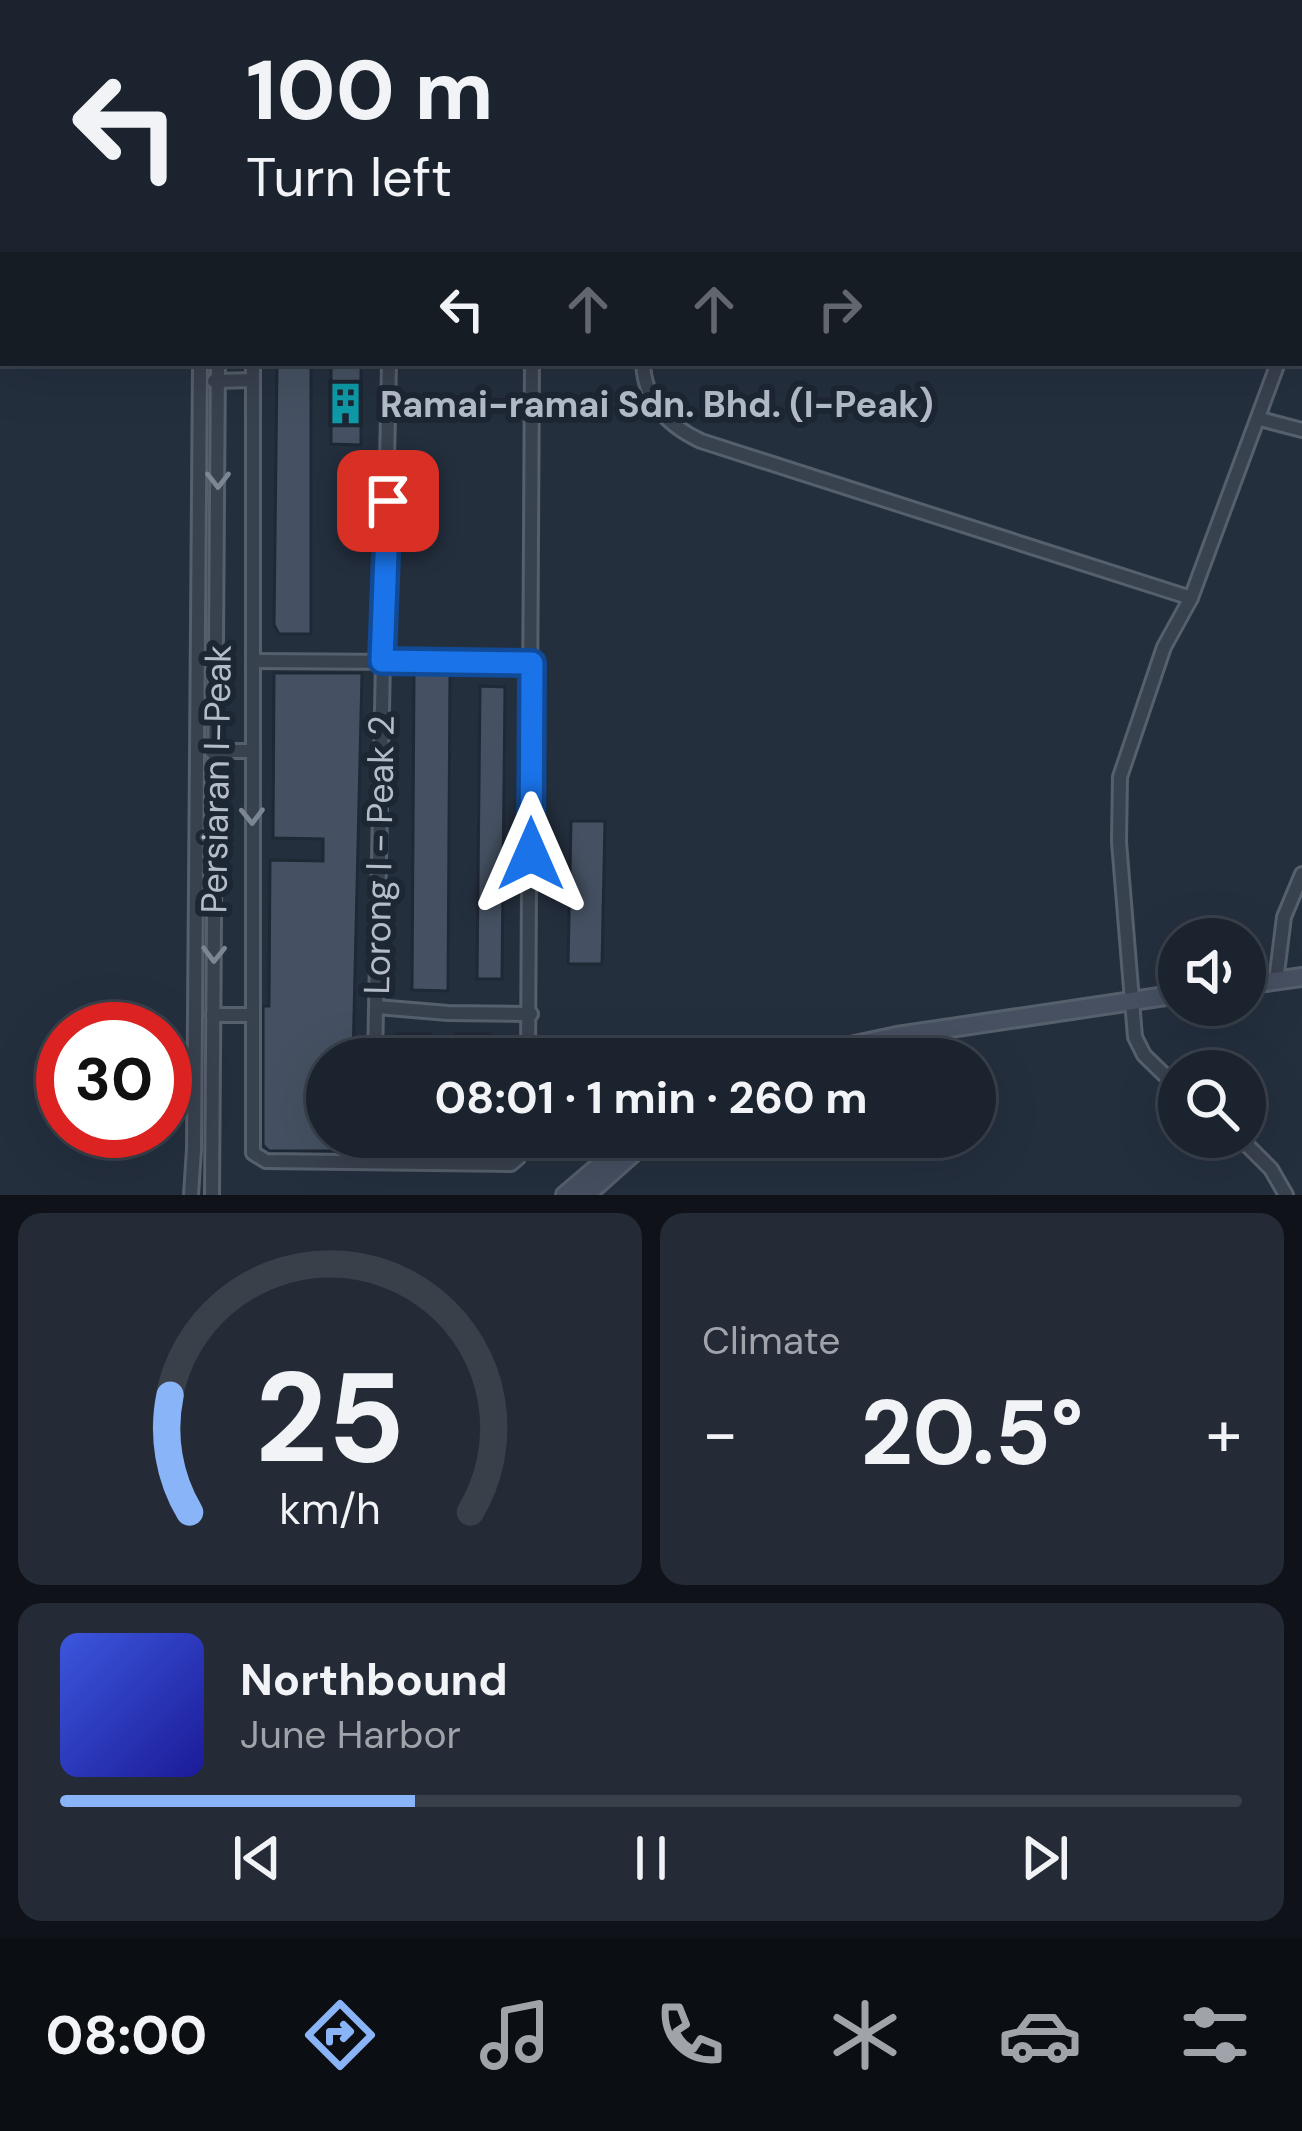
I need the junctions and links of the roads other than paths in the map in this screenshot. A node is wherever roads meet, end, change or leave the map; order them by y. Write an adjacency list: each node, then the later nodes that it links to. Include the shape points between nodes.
1 (200, 366): 9 (street)
2 (218, 366): 10 (street, Persiaran I-Peak)
3 (254, 366): 8 (street)
4 (389, 366): 15 (street, Lorong I - Peak 2)
5 (532, 366): 16 (street)
6 (643, 366): 13 (street, via 667,422 701,441)
7 (1277, 366): 11 (street)
8 (254, 380): 10 (street); 14 (street)
9 (200, 381): 10 (street); 17 (street)
10 (218, 381): 19 (street, Persiaran I-Peak, one-way to 19)
11 (1260, 419): 12 (street); 13 (street)
12 (1302, 430)
13 (1191, 598): 25 (street, via 1164,647 1120,777)
14 (253, 661): 15 (street); 18 (street)
15 (382, 661): 16 (street); 26 (street, Lorong I - Peak 2)
16 (532, 663): 27 (street)
17 (198, 751): 19 (street); 40 (street)
18 (252, 751): 19 (street); 29 (street, one-way to 29)
19 (218, 752): 28 (street, Persiaran I-Peak, one-way to 28)
20 (1302, 874): 22 (street, via 1284,917)
21 (1302, 977): 22 (main road)
22 (1276, 981): 23 (main road)
23 (1266, 982)
24 (1158, 997): 25 (main road)
25 (1133, 1000): 32 (main road); 33 (street, via 1135,1037)
26 (377, 1007): 27 (street); 30 (street, Lorong I - Peak 2)
27 (530, 1014): 31 (street)
28 (213, 1015): 29 (street); 41 (street, Persiaran I-Peak)
29 (250, 1015): 39 (street, via 250,1142 257,1158)
30 (376, 1038)
31 (529, 1038)
32 (888, 1038)
33 (1158, 1069)
34 (370, 1158): 39 (street)
35 (518, 1158): 39 (street)
36 (608, 1158): 42 (main road)
37 (627, 1158): 43 (main road)
38 (1260, 1158): 44 (street)
39 (370, 1162)
40 (190, 1195)
41 (212, 1195)
42 (565, 1195)
43 (586, 1195)
44 (1286, 1195)

